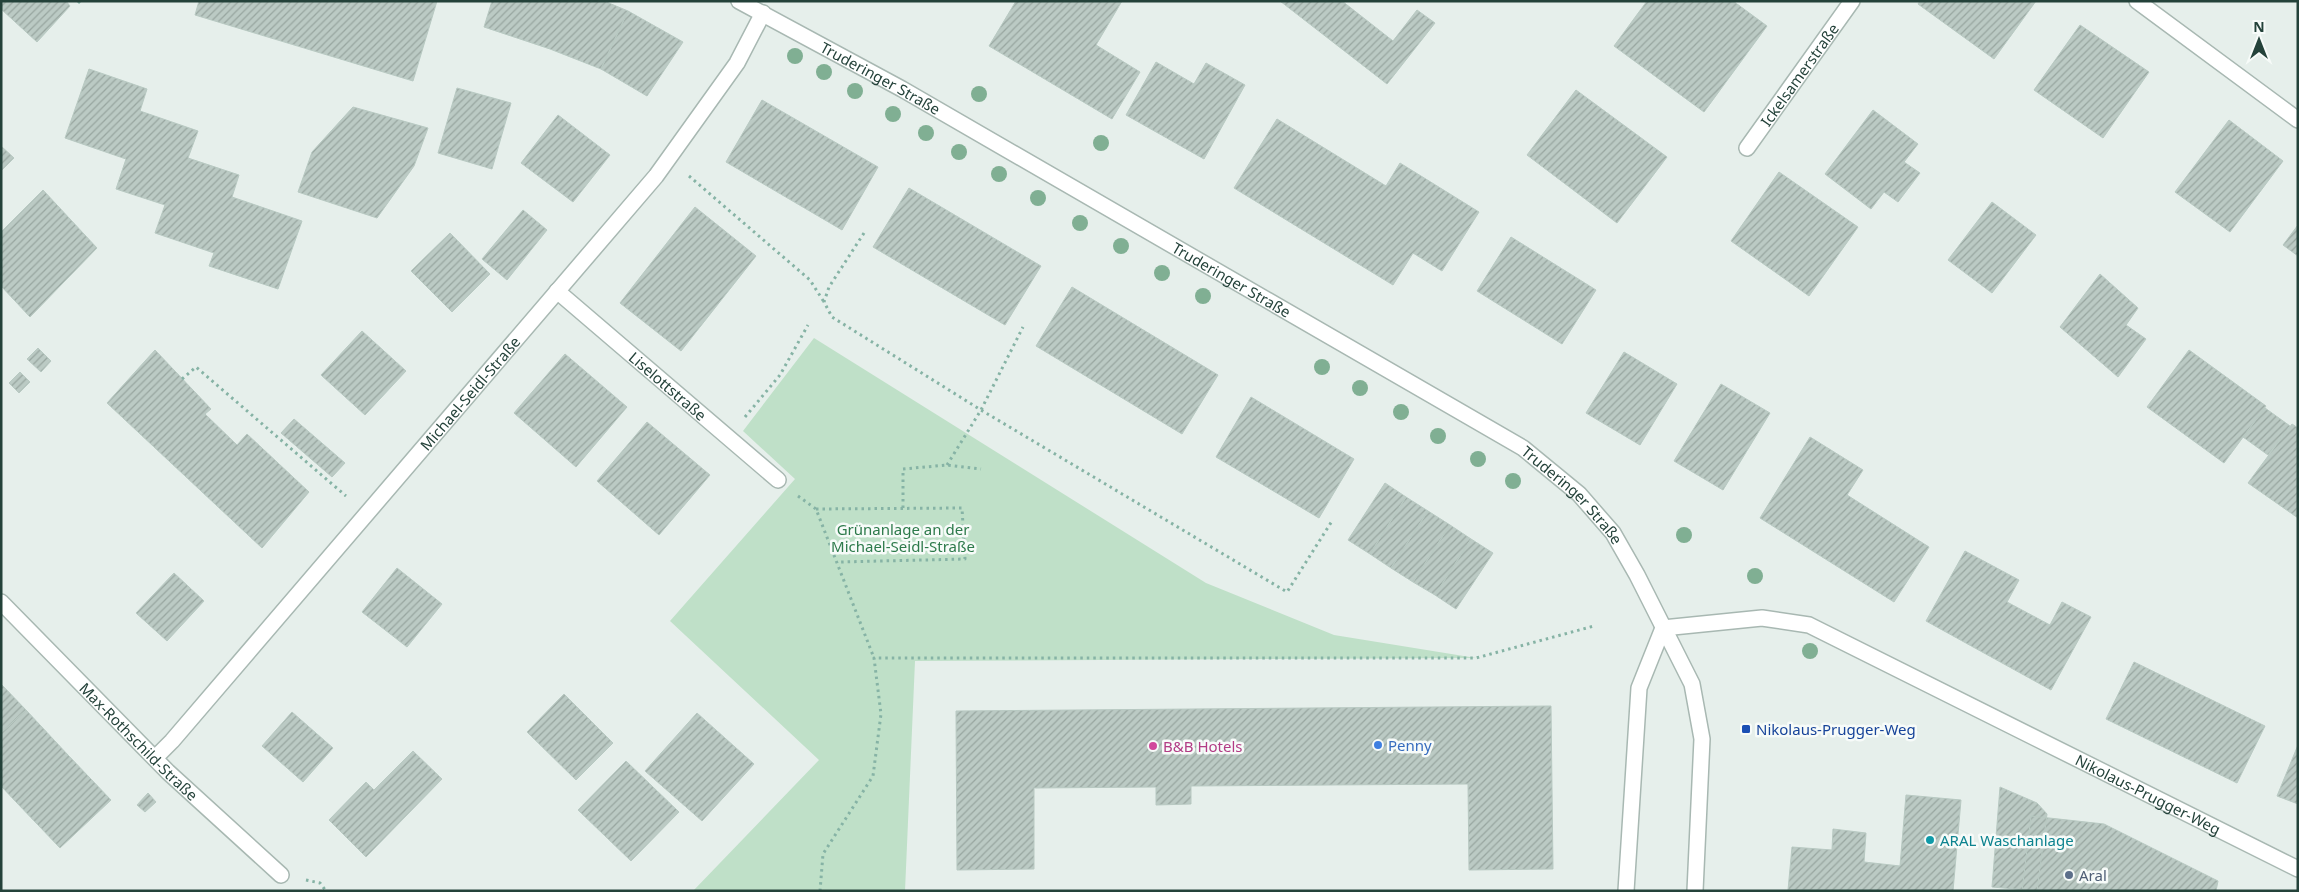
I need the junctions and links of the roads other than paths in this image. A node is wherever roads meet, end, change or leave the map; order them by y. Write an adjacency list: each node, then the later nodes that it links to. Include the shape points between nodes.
1 (1852, 1): 6 (street, Ickelsamerstraße)
2 (2137, 1): 5 (street)
3 (741, 2): 4 (street, Truderinger Straße)
4 (763, 13): 7 (street, Michael-Seidl-Straße, via 737,63 656,176); 10 (street, Truderinger Straße, via 1176,245 1523,448 1579,494 1613,533)
5 (2298, 120)
6 (1747, 148)
7 (558, 291): 8 (street, Liselottstraße); 11 (street, Michael-Seidl-Straße)
8 (778, 480)
9 (1, 602): 11 (street, Max-Rothschild-Straße)
10 (1663, 628): 12 (street, Nikolaus-Prugger-Weg, via 1762,618 1809,625); 14 (street, via 1639,688); 15 (street, Truderinger Straße, via 1692,684 1702,739)
11 (155, 758): 13 (street, Max-Rothschild-Straße)
12 (2298, 869)
13 (281, 874)
14 (1626, 891)
15 (1694, 891)

